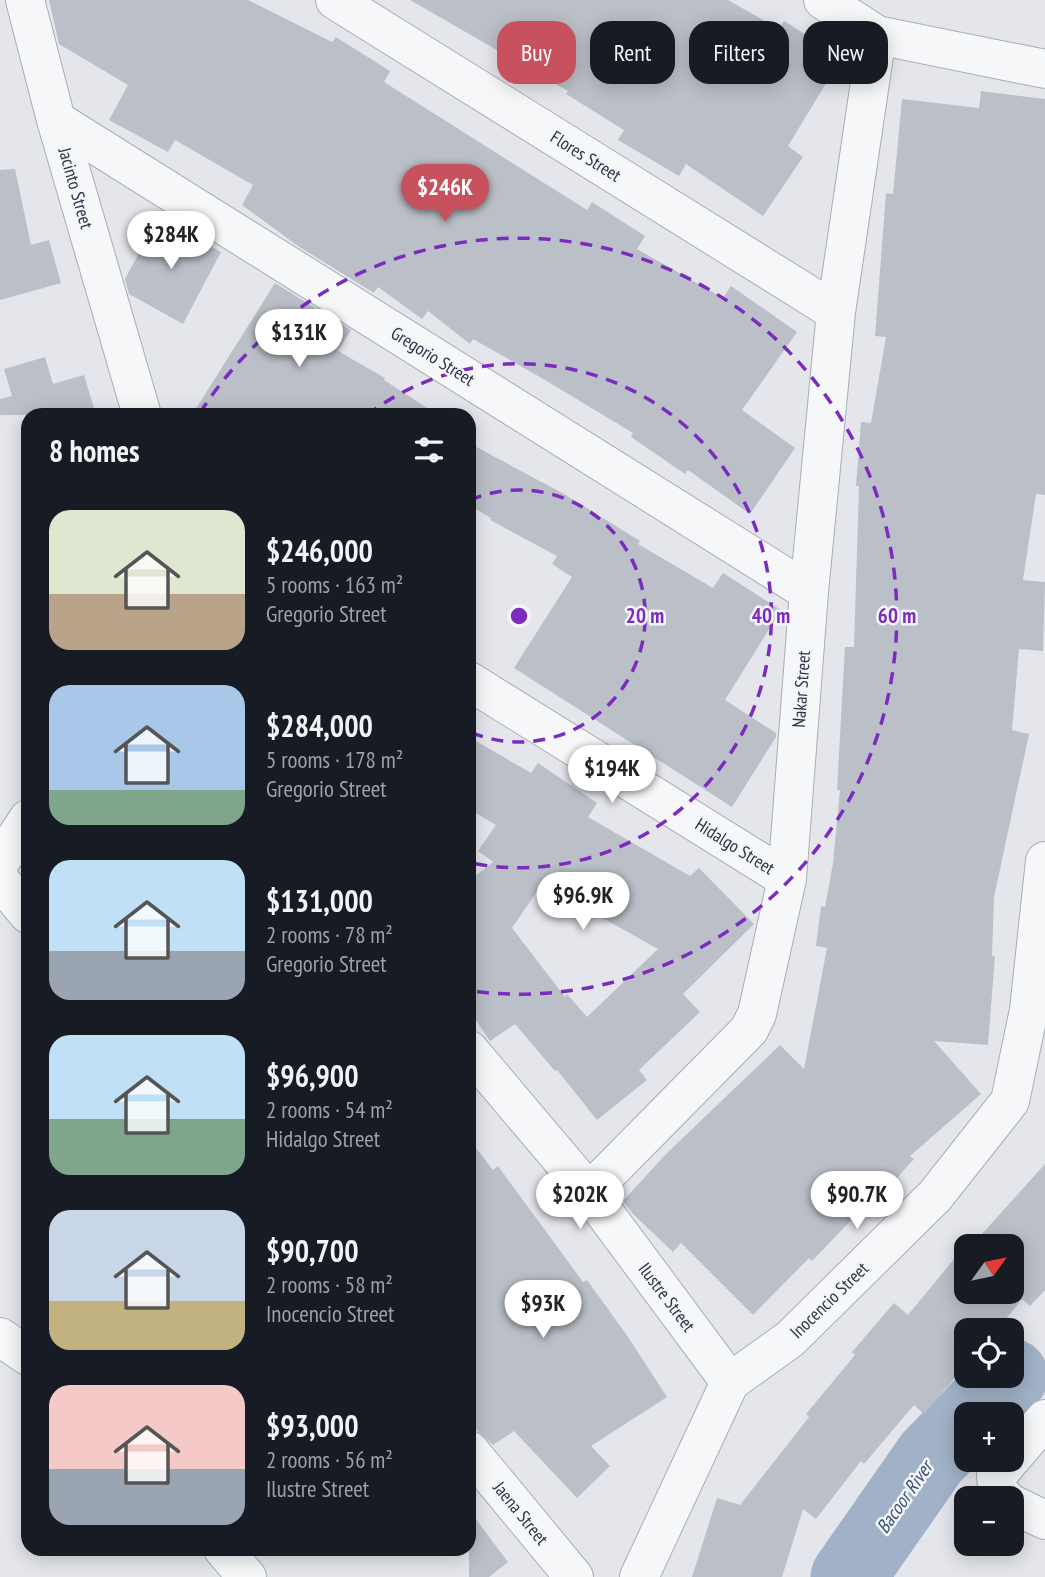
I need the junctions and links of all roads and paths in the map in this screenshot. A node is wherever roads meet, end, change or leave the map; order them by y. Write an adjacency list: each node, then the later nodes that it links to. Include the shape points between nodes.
1 (25, 0): 8 (street, Jacinto Street)
2 (335, 0): 9 (street, Flores Street)
3 (823, 0): 4 (street)
4 (855, 21)
5 (888, 37): 6 (street)
6 (1045, 69)
7 (870, 84): 9 (street, Nakar Street)
8 (56, 120): 10 (street, Jacinto Street); 11 (street, Gregorio Street)
9 (836, 312): 11 (street, Nakar Street)
10 (140, 408)
11 (809, 592): 16 (street, Nakar Street)
12 (476, 685): 16 (street, Hidalgo Street)
13 (21, 830): 15 (street)
14 (1045, 861): 23 (street, Inocencio Street, via 1029,1010 1010,1101 935,1196 790,1339)
15 (0, 862)
16 (787, 879): 20 (street, Nakar Street, via 757,1014 749,1030)
17 (0, 880): 18 (street)
18 (21, 906)
19 (476, 1058): 20 (street, Ilustre Street)
20 (589, 1192): 23 (street, Ilustre Street)
21 (0, 1337): 22 (street)
22 (21, 1351)
23 (730, 1382): 32 (street, Inocencio Street)
24 (1045, 1419): 25 (street)
25 (1024, 1444)
26 (476, 1458): 31 (street, Jaena Street)
27 (1024, 1510): 28 (street)
28 (1045, 1520)
29 (229, 1556): 30 (street)
30 (247, 1577)
31 (574, 1577)
32 (639, 1577)

